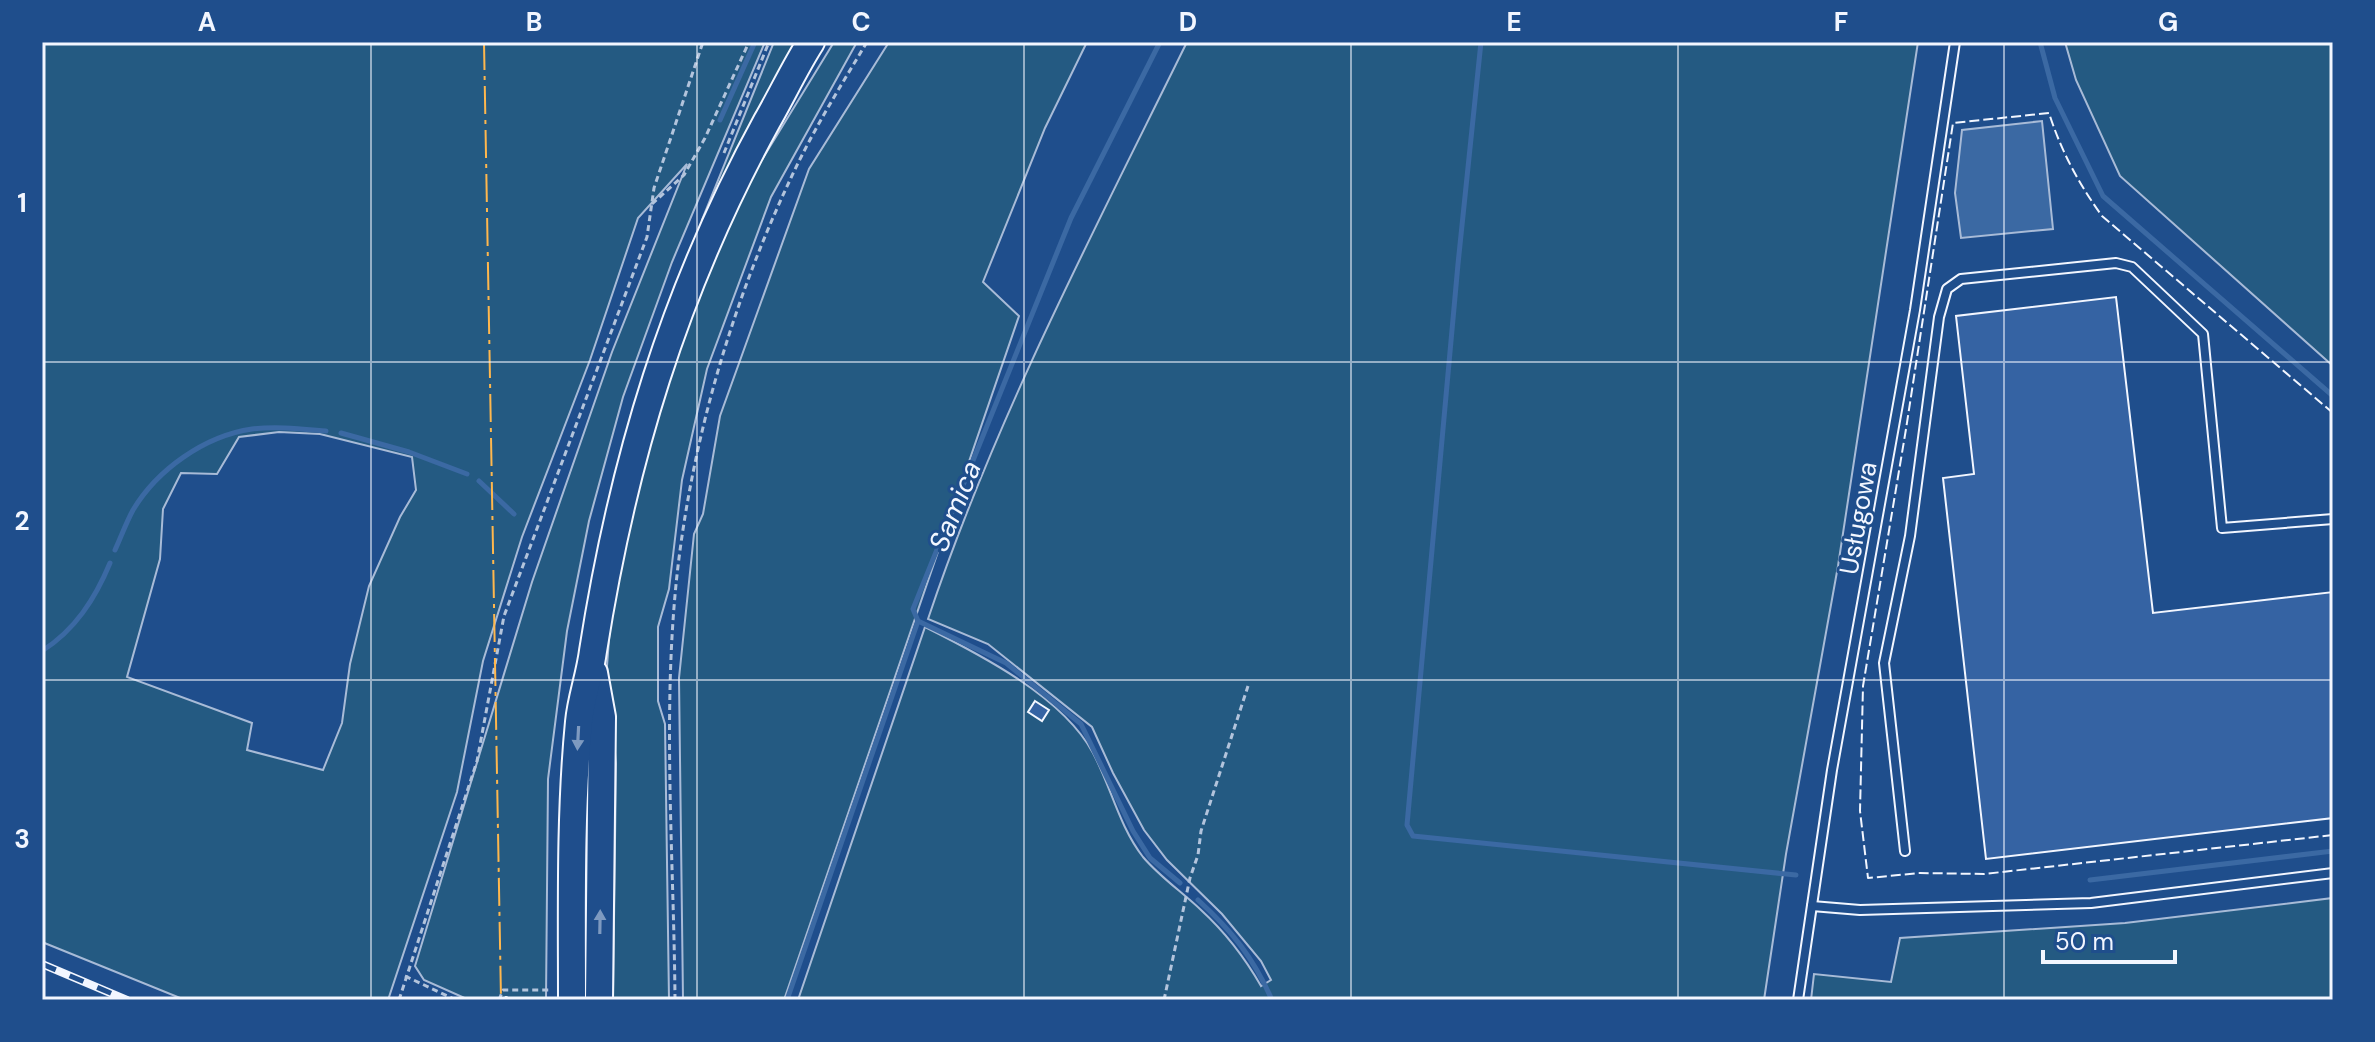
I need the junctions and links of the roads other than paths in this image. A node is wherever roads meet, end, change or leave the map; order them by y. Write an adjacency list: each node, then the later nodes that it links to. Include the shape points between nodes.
1 (811, 42): 4 (main road, via 735,179 677,315 630,465)
2 (1955, 42): 7 (lane, Usługowa, via 1915,310)
3 (2333, 519): 5 (lane, via 2222,528 2203,334 2132,267 2116,263 1961,279 1947,289 1910,536 1884,663)
4 (592, 662): 8 (main road, one-way to 8, via 579,720); 9 (main road, one-way to 4, via 602,717)
5 (1905, 851)
6 (2333, 873): 7 (lane, via 2091,903 1860,910)
7 (1812, 906): 10 (lane, Usługowa)
8 (562, 995)
9 (599, 1000)
10 (1798, 1000)

